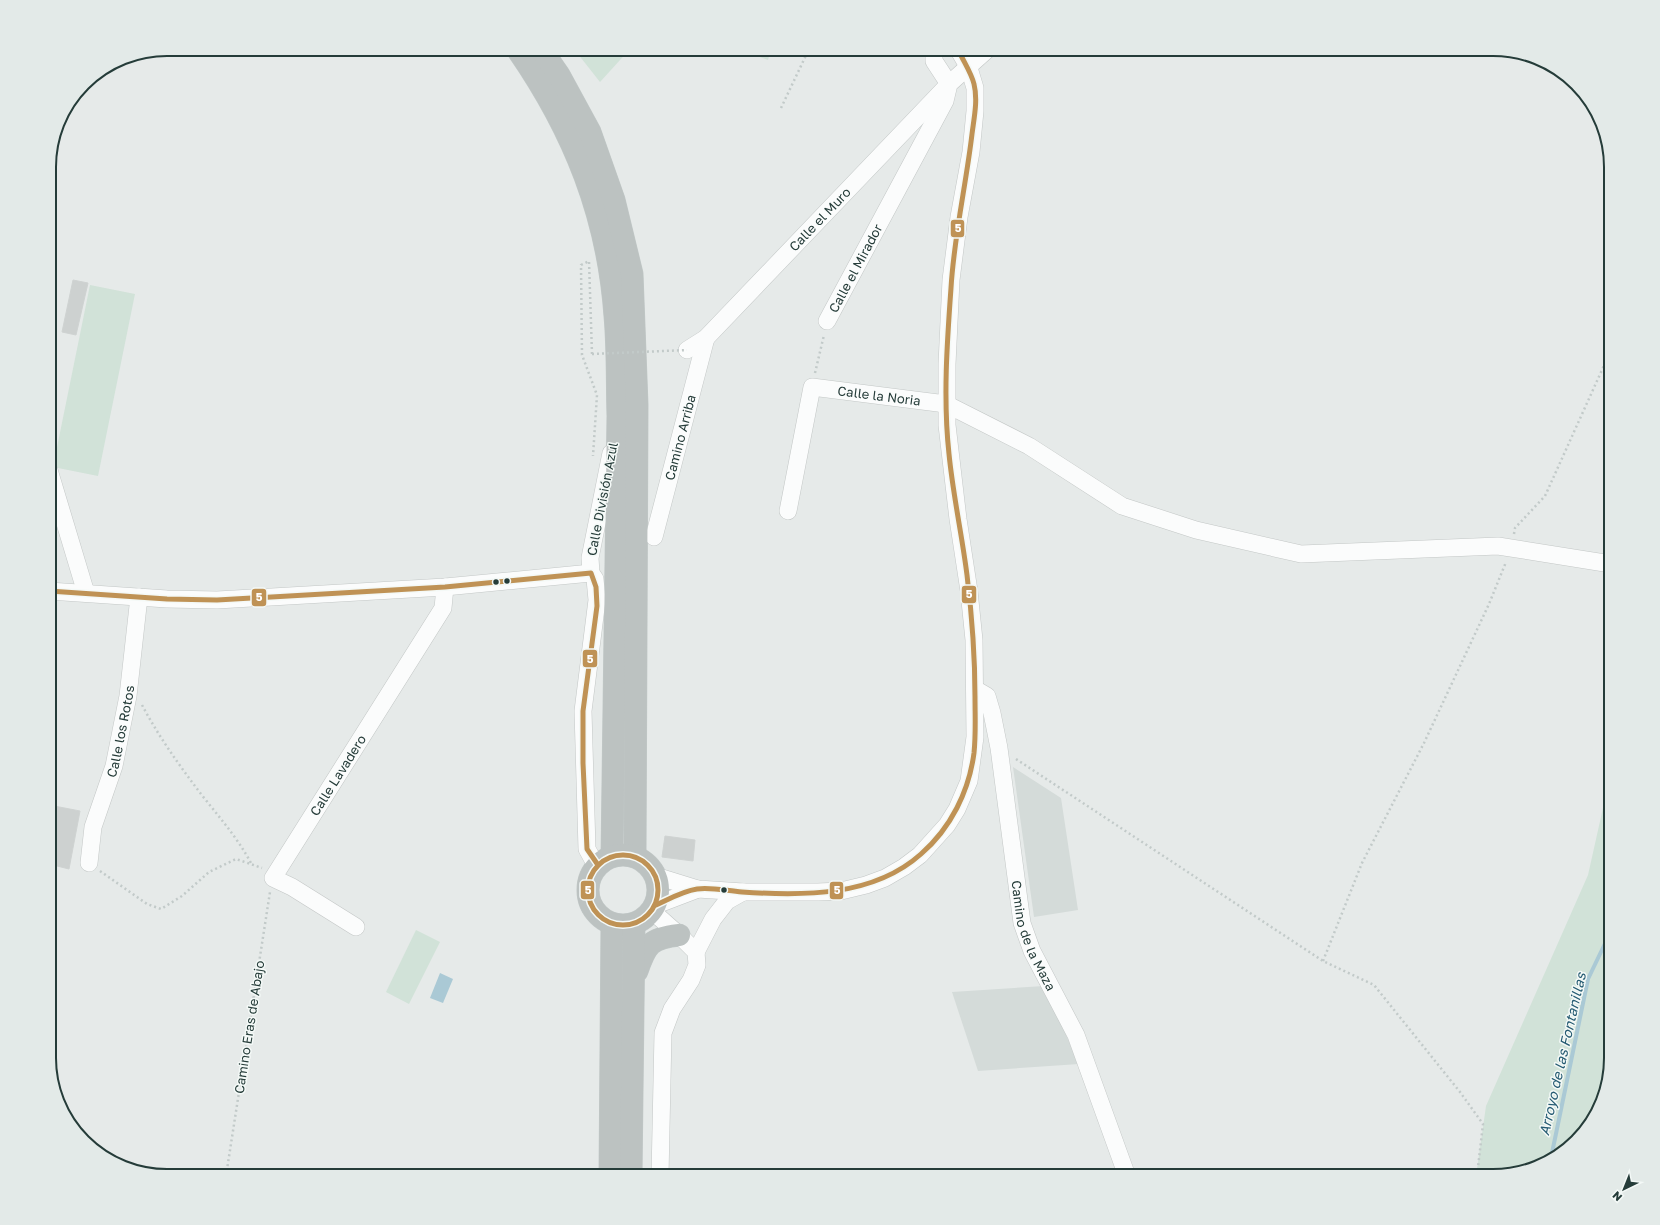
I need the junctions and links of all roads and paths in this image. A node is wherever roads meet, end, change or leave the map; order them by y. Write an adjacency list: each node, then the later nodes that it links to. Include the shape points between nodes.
1 (523, 56): 16 (highway, via 562,120 598,213 610,270 615,315)
2 (546, 56): 31 (highway, via 590,132 614,200 632,274 637,405)
3 (806, 56): 9 (path)
4 (934, 56): 8 (street, via 934,61)
5 (962, 56): 7 (street)
6 (981, 56): 7 (street)
7 (969, 68): 8 (street); 15 (street, via 975,88 975,111 971,152 954,248)
8 (949, 84): 10 (street, Calle el Mirador, via 945,101); 11 (street, Calle el Muro)
9 (781, 108)
10 (827, 321): 14 (path, Calle el Mirador)
11 (706, 338): 12 (street, Calle el Muro); 20 (street, Camino Arriba)
12 (687, 350): 17 (path, bridge, via 592,354 589,261 581,265 582,355 596,395)
13 (1604, 365): 21 (path, via 1545,496 1516,528)
14 (812, 387): 15 (street, Calle la Noria); 19 (street)
15 (946, 404): 21 (street, Calle la Noria, via 1029,446 1122,506 1196,530 1301,554 1498,546); 29 (street, via 949,453 974,640)
16 (618, 416): 23 (street, Calle División Azul, via 590,558); 32 (highway)
17 (593, 459)
18 (56, 493): 26 (street)
19 (788, 512)
20 (654, 537)
21 (1511, 548): 22 (street, Calle la Noria); 45 (path, via 1489,604 1427,736 1362,863)
22 (1604, 563)
23 (591, 573): 24 (street); 32 (street, Calle División Azul, via 595,578 597,600 583,712 587,849 592,858)
24 (445, 588): 27 (street, via 218,600); 36 (street, Calle Lavadero, via 443,608)
25 (56, 591): 26 (street)
26 (86, 593): 27 (street)
27 (139, 597): 28 (street, Calle los Rotos)
28 (130, 679): 33 (street, Calle los Rotos, via 114,766 93,827); 34 (path, via 166,747 226,824)
29 (975, 689): 30 (street, Camino de la Maza, via 986,696); 38 (street, via 975,737 969,781 950,820 920,855 885,878 841,891)
30 (999, 748): 45 (path); 51 (street, Camino de la Maza, via 1022,923 1032,951 1076,1035)
31 (634, 856): 32 (highway, via 620,854); 35 (highway, via 647,864)
32 (605, 860): 40 (highway, via 590,879 588,897 596,913)
33 (89, 863): 34 (path, via 146,904 161,909 182,896 209,872 236,859)
34 (251, 864): 36 (path, via 260,867)
35 (656, 876): 37 (street); 39 (highway, via 659,890)
36 (273, 878): 42 (street); 47 (path, Camino Eras de Abajo)
37 (698, 889): 38 (street); 39 (street)
38 (743, 892): 44 (street, via 727,901 713,919)
39 (654, 908): 41 (highway, via 641,921); 43 (street)
40 (612, 924): 41 (highway); 48 (highway)
41 (634, 924): 46 (highway)
42 (356, 927)
43 (679, 934): 44 (street); 46 (highway, via 652,941 643,953)
44 (696, 952): 50 (street, via 697,965 691,980 672,1009 662,1033)
45 (1323, 961): 52 (path, via 1374,985 1460,1092 1483,1124)
46 (632, 984): 49 (highway)
47 (227, 1169)
48 (610, 1169)
49 (631, 1169)
50 (660, 1169)
51 (1124, 1169)
52 (1478, 1169)

